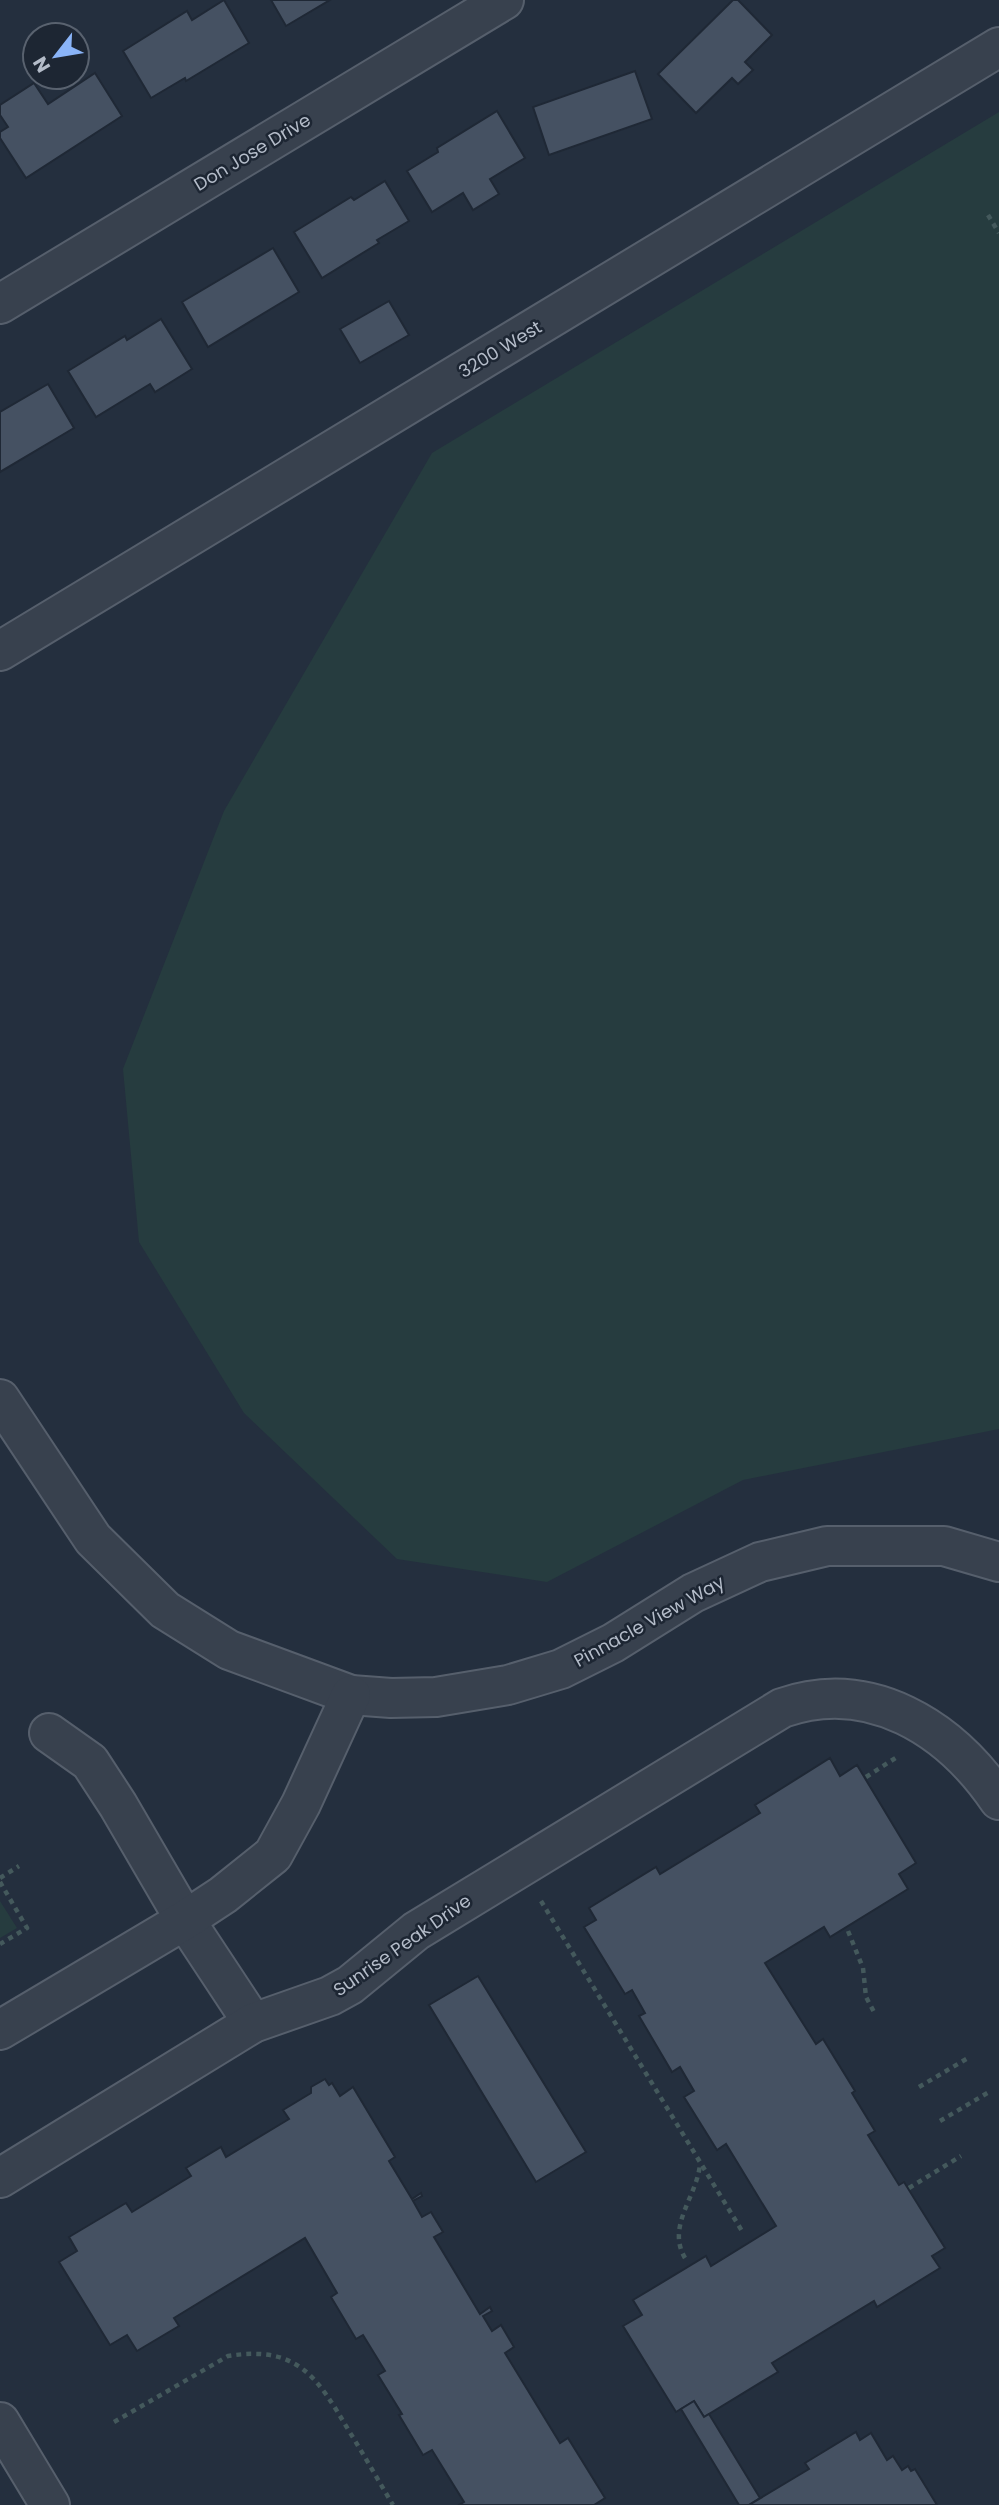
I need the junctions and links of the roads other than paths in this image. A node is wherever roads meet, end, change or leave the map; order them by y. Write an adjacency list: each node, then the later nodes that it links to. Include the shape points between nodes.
1 (504, 0): 3 (street, Don Jose Drive)
2 (999, 47): 4 (street, 3200 West)
3 (0, 304)
4 (0, 651)
5 (0, 1399): 7 (street, Pinnacle View Way, via 93,1539 165,1609 229,1650)
6 (999, 1562): 7 (street, Pinnacle View Way, via 944,1546 827,1546 760,1562 693,1593 561,1669 508,1685 436,1698)
7 (351, 1695): 10 (street, via 273,1855)
8 (50, 1733): 10 (street, via 90,1762)
9 (999, 1800): 11 (street, Sunrise Peak Drive, via 966,1757 946,1740 883,1706 820,1698 782,1708 416,1931 350,1985)
10 (185, 1920): 11 (street); 12 (street)
11 (253, 2023): 13 (street, Sunrise Peak Drive)
12 (0, 2030)
13 (0, 2178)
14 (0, 2422): 15 (street)
15 (50, 2505)

